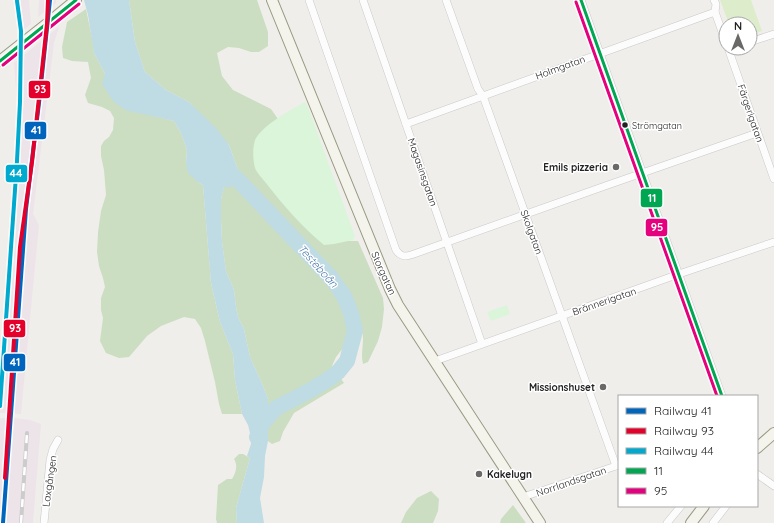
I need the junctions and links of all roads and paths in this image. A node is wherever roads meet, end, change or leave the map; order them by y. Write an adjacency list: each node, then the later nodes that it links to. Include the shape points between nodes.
1 (75, 0): 14 (street)
2 (272, 0): 26 (street, Storgatan, via 390,289)
3 (309, 0): 21 (street, via 397,252 406,256)
4 (363, 0): 16 (street, Magasinsgatan)
5 (446, 0): 15 (street, Skolgatan, via 478,89)
6 (581, 0): 12 (street)
7 (714, 0): 8 (street, Färgerigatan)
8 (715, 12): 9 (street, Färgerigatan); 12 (street, Holmgatan)
9 (718, 20)
10 (774, 34): 11 (street)
11 (758, 39)
12 (600, 53): 15 (street, Holmgatan); 18 (street)
13 (732, 56): 17 (street, Färgerigatan)
14 (0, 61)
15 (483, 96): 16 (street, Holmgatan); 20 (street, Skolgatan)
16 (406, 124): 21 (street, Magasinsgatan)
17 (757, 133): 18 (street); 19 (street, Färgerigatan)
18 (642, 173): 20 (street); 23 (street)
19 (774, 179)
20 (526, 214): 21 (street); 24 (street, Skolgatan)
21 (447, 242): 25 (street, Magasinsgatan)
22 (774, 242): 23 (street, Brännerigatan)
23 (679, 274): 24 (street, Brännerigatan); 27 (street)
24 (562, 316): 25 (street, Brännerigatan); 31 (street, Skolgatan)
25 (482, 344): 26 (street, Brännerigatan)
26 (435, 361): 34 (street, Storgatan)
27 (722, 395)
28 (774, 433): 30 (street)
29 (58, 440): 38 (street, Laxgången, via 50,460)
30 (758, 447)
31 (618, 465): 34 (street, Norrlandsgatan)
32 (759, 475): 33 (street)
33 (774, 486)
34 (523, 498): 39 (street, Storgatan)
35 (680, 507): 40 (street)
36 (703, 507): 41 (street)
37 (725, 507): 42 (street)
38 (44, 523)
39 (540, 523)
40 (667, 523)
41 (691, 523)
42 (713, 523)

